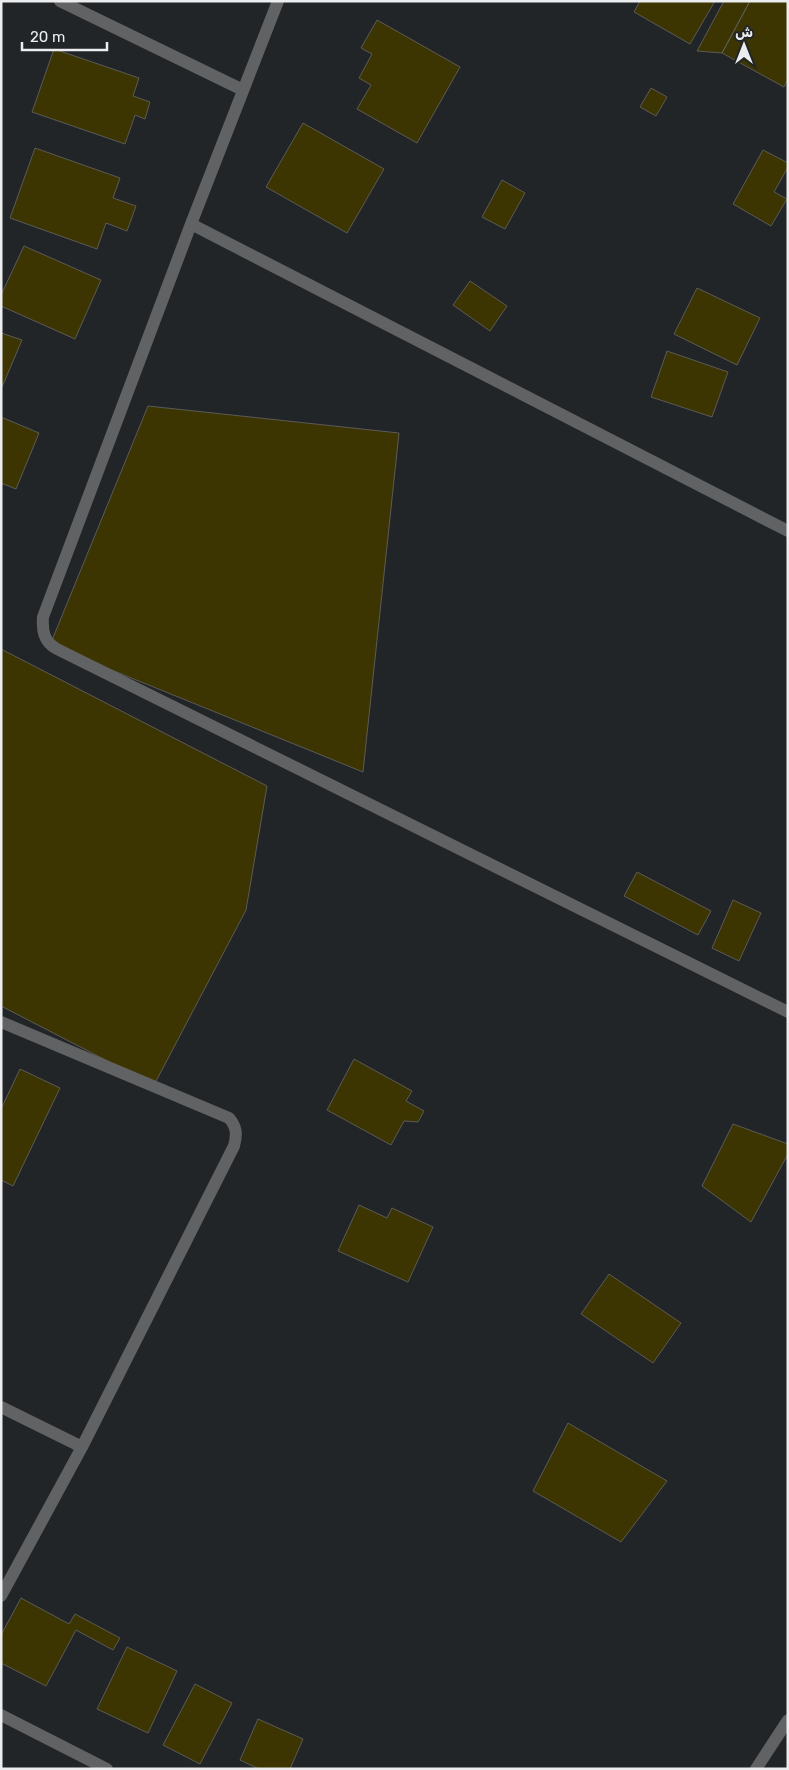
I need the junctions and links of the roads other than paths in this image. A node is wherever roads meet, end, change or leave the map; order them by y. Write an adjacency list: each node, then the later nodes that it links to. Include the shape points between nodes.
1 (60, 1): 3 (street)
2 (278, 1): 3 (street)
3 (243, 90): 4 (street)
4 (191, 224): 5 (street); 6 (street, via 43,617 46,640 56,649)
5 (788, 531)
6 (788, 1012)
7 (1, 1022): 9 (street, via 229,1118 236,1131 234,1146)
8 (1, 1407): 9 (street)
9 (82, 1447): 10 (street)
10 (1, 1596)
11 (1, 1715): 13 (street)
12 (788, 1720): 14 (street)
13 (107, 1769)
14 (756, 1769)

